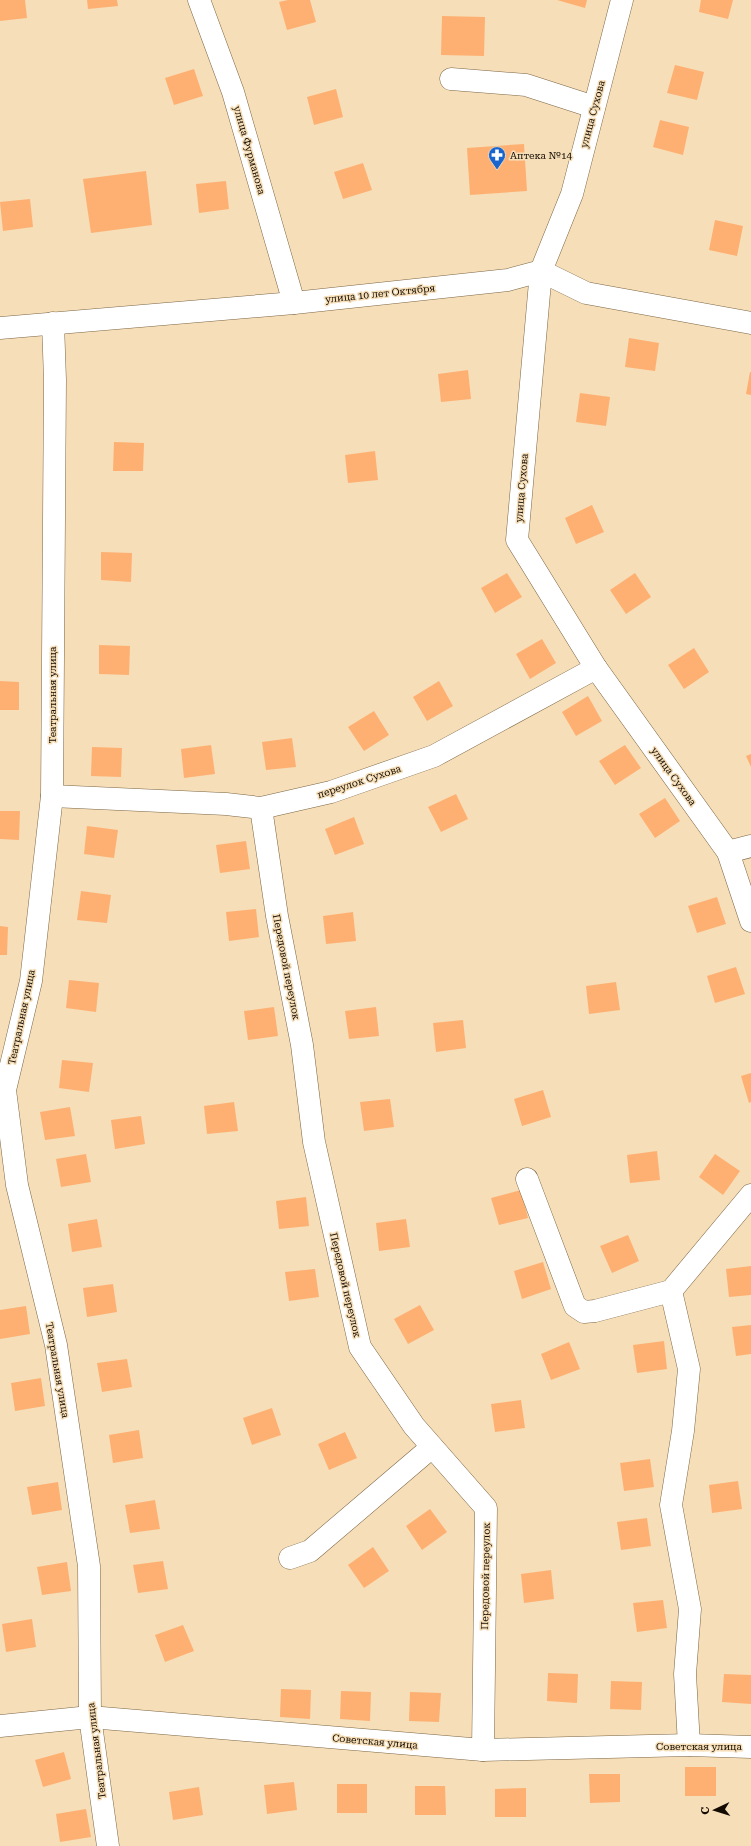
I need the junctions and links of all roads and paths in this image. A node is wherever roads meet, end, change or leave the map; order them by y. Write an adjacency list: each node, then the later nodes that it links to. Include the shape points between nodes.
1 (199, 0): 6 (street, улица Фурманова, via 233,92)
2 (622, 0): 4 (street, улица Сухова)
3 (451, 79): 4 (street, via 526,85)
4 (594, 107): 5 (street, улица Сухова, via 572,194)
5 (541, 270): 6 (street, улица 10 лет Октября, via 508,280); 8 (street, via 586,293); 10 (street, улица Сухова, via 517,540)
6 (294, 302): 7 (street, улица 10 лет Октября)
7 (53, 323): 9 (street, улица 10 лет Октября); 11 (street, Театральная улица, via 55,380)
8 (751, 323)
9 (0, 328)
10 (596, 668): 12 (street, переулок Сухова, via 434,756 331,792); 14 (street, улица Сухова)
11 (52, 796): 12 (street, переулок Сухова); 16 (street, Театральная улица, via 31,981)
12 (261, 808): 20 (street, Передовой переулок, via 277,916 302,1045 314,1142 360,1347 414,1426)
13 (751, 846): 14 (street)
14 (728, 852): 15 (street, улица Сухова)
15 (751, 921)
16 (2, 1091): 22 (street, Театральная улица, via 17,1185 56,1344 89,1566)
17 (527, 1179): 19 (street, via 575,1306 584,1312)
18 (751, 1195): 19 (street)
19 (671, 1291): 24 (street, via 689,1369 683,1431 671,1505 690,1609 685,1674)
20 (432, 1447): 21 (street, via 310,1551); 26 (street, Передовой переулок, via 486,1508)
21 (290, 1558)
22 (90, 1717): 23 (street, Советская улица); 26 (street, Советская улица); 27 (street, Театральная улица)
23 (0, 1726)
24 (689, 1745): 25 (street, Советская улица); 26 (street, Советская улица)
25 (751, 1746)
26 (483, 1750)
27 (108, 1846)

